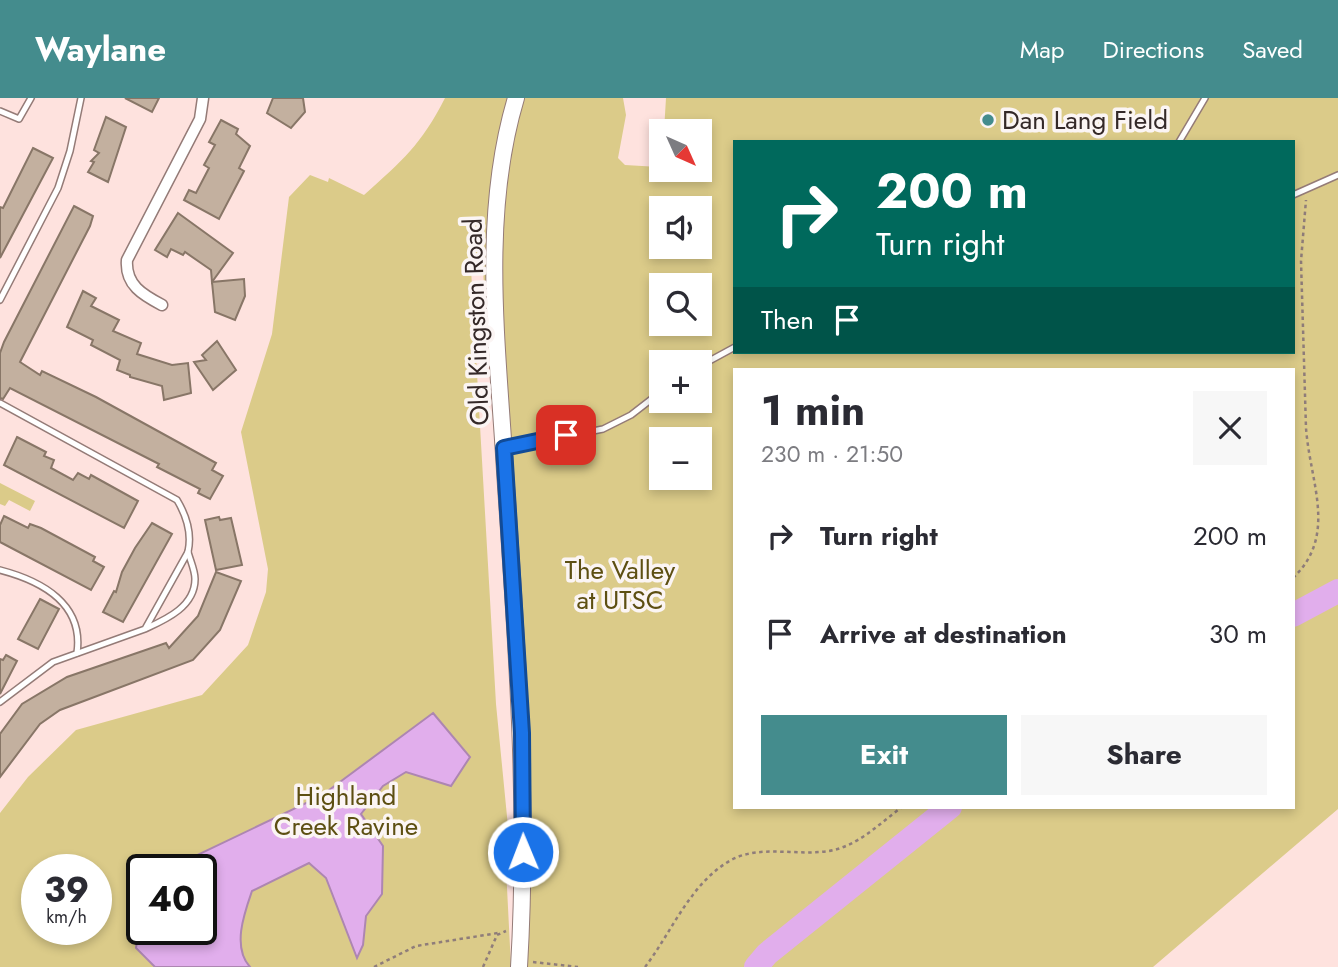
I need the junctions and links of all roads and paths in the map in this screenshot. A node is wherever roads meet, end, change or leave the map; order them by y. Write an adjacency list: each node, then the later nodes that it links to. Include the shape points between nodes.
1 (31, 98): 6 (lane, via 19,119)
2 (81, 98): 11 (lane, via 58,188)
3 (203, 98): 12 (street, via 200,119 127,261 132,284)
4 (516, 98): 17 (street, Old Kingston Road, via 501,156 494,271)
5 (1205, 98): 7 (lane)
6 (0, 111)
7 (1180, 140)
8 (1338, 175): 9 (lane)
9 (1307, 190): 10 (lane); 20 (path, via 1301,261 1306,428 1322,514 1311,560)
10 (1295, 194)
11 (0, 300)
12 (162, 305)
13 (733, 348): 14 (lane)
14 (712, 359)
15 (649, 401): 17 (lane, via 603,429)
16 (0, 403): 18 (lane, via 177,500 189,530)
17 (504, 448): 25 (street, Old Kingston Road, via 522,733)
18 (188, 552): 21 (lane); 21 (lane, via 195,580 192,591 178,614)
19 (0, 570): 22 (lane, via 59,597 78,628)
20 (1295, 576)
21 (145, 629): 22 (lane)
22 (77, 653): 23 (lane, via 37,672)
23 (0, 702)
24 (899, 809): 31 (path, via 859,841 830,851 753,853 734,858 703,884)
25 (521, 931): 26 (path); 27 (street, Old Kingston Road)
26 (498, 933): 28 (path, via 416,946); 29 (path)
27 (519, 964): 30 (path)
28 (374, 967)
29 (483, 967)
30 (578, 967)
31 (645, 967)

